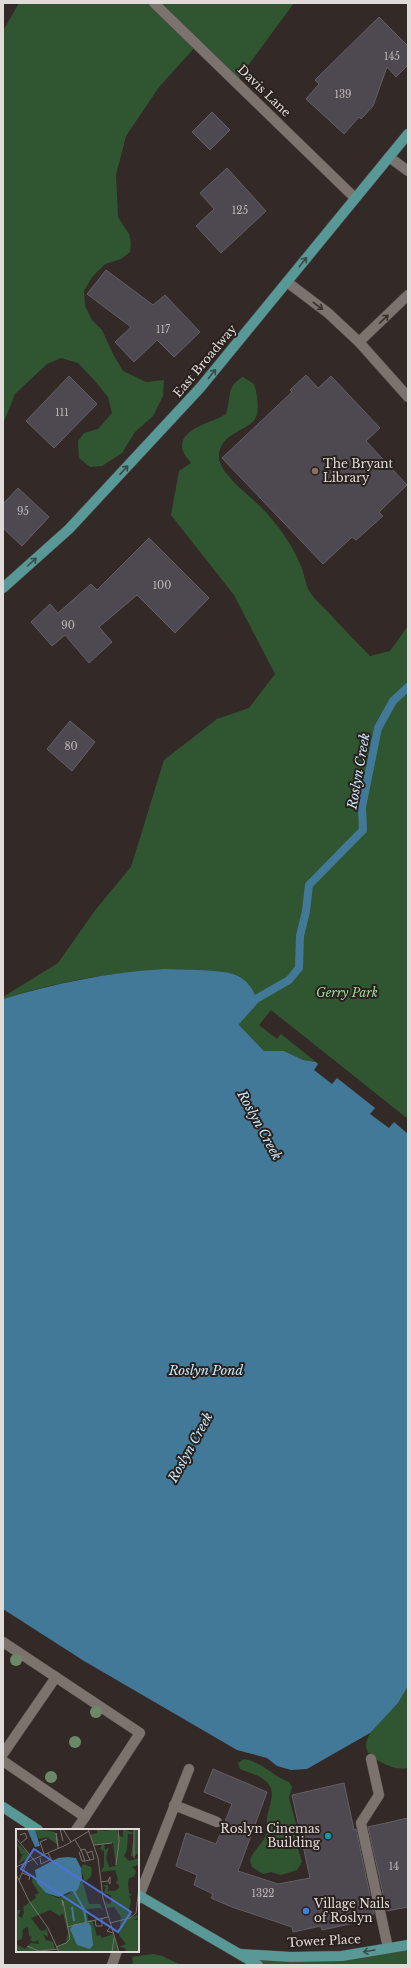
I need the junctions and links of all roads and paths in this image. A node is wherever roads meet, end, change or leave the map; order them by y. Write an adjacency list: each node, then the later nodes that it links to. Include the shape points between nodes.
1 (154, 3): 5 (street, Davis Lane)
2 (408, 134): 3 (main road, East Broadway)
3 (389, 157): 4 (street); 5 (main road, East Broadway)
4 (408, 171)
5 (355, 198): 6 (main road, East Broadway, one-way to 5)
6 (287, 282): 8 (street, one-way to 8, via 328,313); 10 (main road, East Broadway, one-way to 6, via 69,529 185,404)
7 (408, 295): 8 (street, one-way to 7)
8 (359, 342): 9 (street)
9 (408, 398)
10 (3, 588)
11 (3, 1642): 12 (street)
12 (56, 1677): 13 (street); 19 (street, via 140,1733)
13 (3, 1754)
14 (371, 1759): 26 (street, via 379,1795 361,1823)
15 (3, 1761): 19 (street)
16 (189, 1769): 17 (street)
17 (174, 1806): 20 (street); 23 (street)
18 (3, 1807): 21 (main road)
19 (85, 1817): 22 (street)
20 (217, 1822)
21 (36, 1829)
22 (77, 1829)
23 (139, 1894)
24 (139, 1898): 28 (main road)
25 (408, 1945): 26 (main road, Tower Place)
26 (388, 1948): 28 (main road, Tower Place, one-way to 28, via 342,1956)
27 (117, 1952): 29 (street)
28 (240, 1954): 30 (main road)
29 (112, 1965)
30 (258, 1965)

